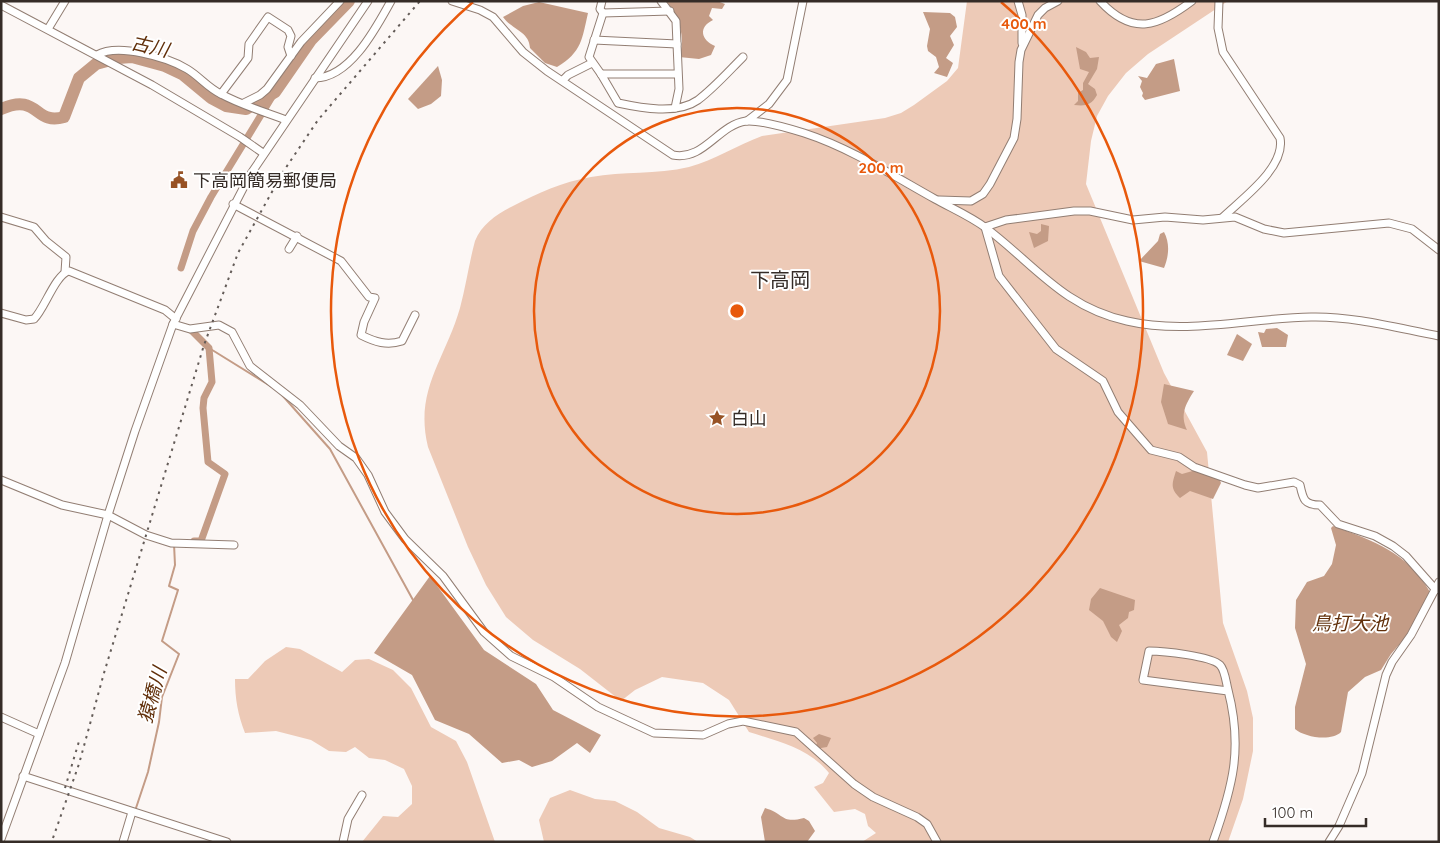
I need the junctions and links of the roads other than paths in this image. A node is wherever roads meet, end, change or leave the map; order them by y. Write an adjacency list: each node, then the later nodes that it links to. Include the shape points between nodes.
1 (65, 1): 17 (street)
2 (340, 1): 22 (street)
3 (368, 1): 27 (street)
4 (391, 1): 27 (street, via 358,53 325,78)
5 (452, 1): 28 (street, via 494,17 523,52)
6 (602, 1): 16 (street, via 600,9)
7 (661, 1): 15 (street)
8 (803, 1): 33 (street, via 788,80 769,104)
9 (1018, 1): 20 (street, via 1023,24)
10 (1058, 1): 20 (street, via 1038,15)
11 (1100, 1): 12 (street, via 1130,22 1145,25 1161,22)
12 (1192, 1)
13 (1219, 1): 38 (street, via 1218,28 1223,52 1280,138 1282,146 1264,178)
14 (1, 6): 17 (street)
15 (670, 11): 16 (street); 19 (street, via 676,21)
16 (603, 13): 18 (street)
17 (48, 29): 21 (street)
18 (594, 40): 19 (street); 24 (street, via 589,57)
19 (677, 44): 26 (street)
20 (1022, 50): 35 (street, via 1018,62 1014,138 990,184 983,194 971,201)
21 (99, 56): 29 (street, via 104,51 114,50 164,59 186,69); 34 (street, via 240,137)
22 (291, 56): 29 (street, via 288,30 268,17 249,44 248,58); 30 (street, via 267,89)
23 (743, 57): 31 (street, via 697,101)
24 (592, 64): 25 (street); 28 (street)
25 (601, 74): 26 (street); 31 (street, via 618,102)
26 (677, 74): 31 (street, via 679,89)
27 (315, 78): 32 (street)
28 (563, 80): 33 (street, via 673,155 692,155 731,127)
29 (221, 94): 30 (street)
30 (245, 103): 32 (street)
31 (674, 108)
32 (286, 120): 34 (street)
33 (747, 121): 35 (street, via 824,140)
34 (263, 154): 36 (street)
35 (938, 200): 39 (street)
36 (233, 204): 40 (street); 46 (street)
37 (1, 217): 43 (street, via 34,227 66,257)
38 (1224, 217): 39 (street, via 1203,220 1165,216 1133,220 1074,211); 42 (street, via 1235,217 1284,233 1375,223 1394,224 1412,230)
39 (984, 227): 47 (street, via 1058,291 1098,312 1126,321 1182,326 1326,317); 52 (street, via 999,276 1056,349 1102,381 1118,412 1150,450 1179,457 1194,466 1258,488 1294,482 1300,485 1308,505 1320,505 1338,524 1375,536 1393,546)
40 (297, 236): 41 (street); 45 (street, via 340,261 369,297 375,298 361,335 392,344 402,341)
41 (289, 250)
42 (1439, 250)
43 (65, 272): 44 (street, via 34,319); 46 (street, via 77,273 165,310)
44 (1, 313)
45 (415, 315)
46 (175, 322): 49 (street); 63 (street, via 190,329 219,325 232,332 250,366 300,405 339,446 356,458 368,475 385,512 404,539 443,576 484,632 511,656 554,677 598,707 654,733 703,735 743,721 796,732 854,784 927,824)
47 (1439, 336)
48 (1, 480): 49 (street, via 62,505)
49 (108, 515): 50 (street, via 146,535 173,543); 55 (street, via 80,617)
50 (234, 545)
51 (1439, 582): 52 (street)
52 (1436, 590): 65 (street, via 1386,674 1362,773)
53 (1228, 691): 53 (street, via 1143,680 1149,651 1181,653 1218,663); 64 (street, via 1236,728 1234,764 1231,787)
54 (1, 717): 55 (street)
55 (39, 734): 56 (street)
56 (23, 776): 58 (street); 59 (street)
57 (362, 795): 62 (street, via 348,819)
58 (134, 812): 60 (street); 61 (street)
59 (1, 839)
60 (123, 842)
61 (227, 842)
62 (343, 842)
63 (937, 842)
64 (1213, 842)
65 (1329, 842)

